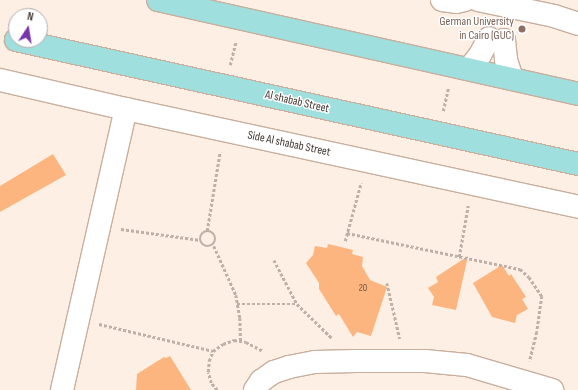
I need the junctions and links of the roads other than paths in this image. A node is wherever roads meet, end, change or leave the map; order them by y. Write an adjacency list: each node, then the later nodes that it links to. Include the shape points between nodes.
1 (158, 0): 8 (main road)
2 (442, 0): 3 (street)
3 (465, 0)
4 (495, 3): 5 (street); 6 (street)
5 (578, 24)
6 (497, 36): 8 (street, via 480,54); 9 (street)
7 (48, 47): 13 (main road, Al shabab Street)
8 (461, 68): 9 (main road)
9 (512, 79): 11 (main road)
10 (0, 80): 12 (street, Side Al shabab Street)
11 (578, 94)
12 (126, 109): 14 (street, Side Al shabab Street); 15 (street)
13 (578, 164)
14 (578, 207)
15 (62, 390)
16 (255, 390): 17 (street, via 261,381 274,372 289,367 315,362 355,361 467,365)
17 (552, 390)

